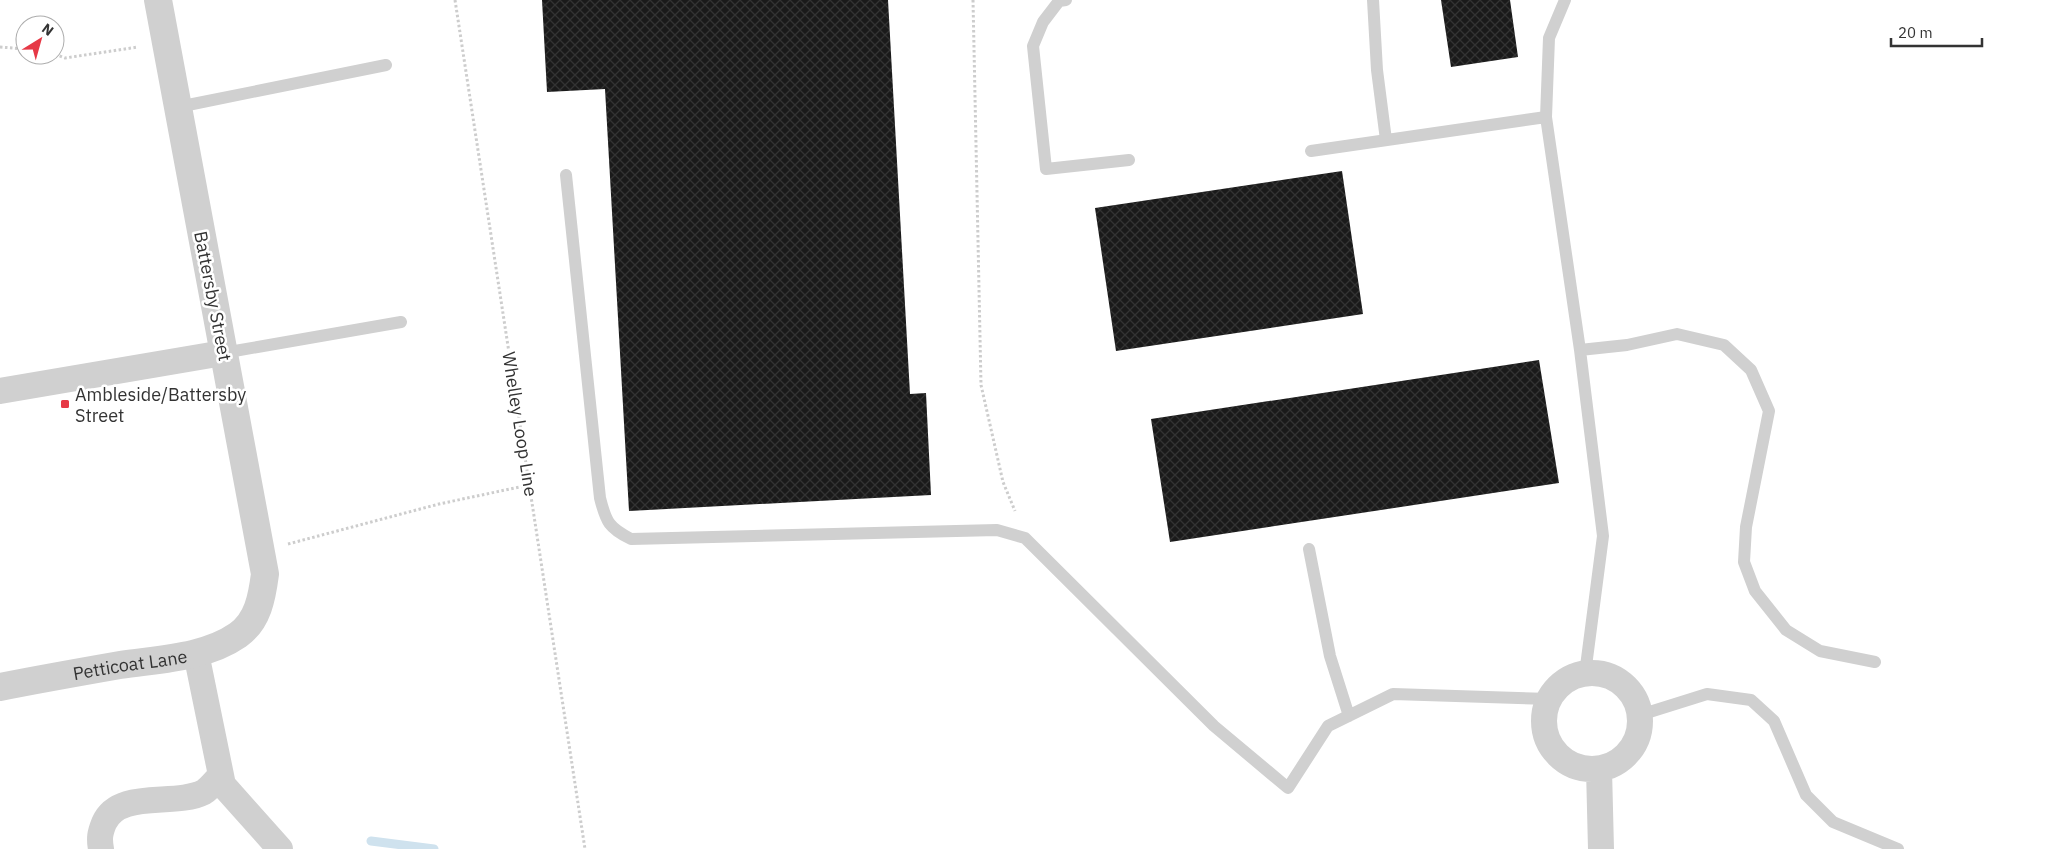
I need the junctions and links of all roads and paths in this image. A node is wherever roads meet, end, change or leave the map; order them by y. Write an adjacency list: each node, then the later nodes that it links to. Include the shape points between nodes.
1 (158, 0): 7 (street, Battersby Street)
2 (455, 0): 22 (path, Whelley Loop Line)
3 (973, 0): 23 (path, via 981,385 1003,482)
4 (1066, 0): 16 (lane, via 1059,1 1033,46 1046,169)
5 (1373, 0): 14 (lane)
6 (1565, 0): 13 (lane, via 1548,38)
7 (166, 43): 10 (path); 12 (street, Battersby Street)
8 (0, 48): 9 (path)
9 (15, 49)
10 (65, 58)
11 (386, 64): 12 (lane)
12 (178, 107): 20 (street, Battersby Street)
13 (1546, 117): 14 (lane); 19 (lane)
14 (1386, 140): 15 (lane)
15 (1311, 151)
16 (1129, 160)
17 (566, 175): 23 (lane, via 600,498 605,517 616,531 631,539 997,530)
18 (401, 322): 20 (lane)
19 (1580, 350): 28 (lane, via 1627,345 1677,334 1724,344 1750,370 1769,411 1746,527 1744,562 1755,591 1786,630 1820,651); 29 (lane, via 1604,536)
20 (223, 353): 21 (street); 25 (street, Battersby Street)
21 (0, 391)
22 (529, 485): 25 (path, via 439,504); 38 (path, Whelley Loop Line)
23 (1025, 538): 33 (lane, via 1214,726 1288,788 1328,726)
24 (1309, 549): 33 (lane, via 1330,656)
25 (260, 552): 26 (street, Battersby Street, via 264,574 262,598)
26 (251, 620): 27 (street, Petticoat Lane, via 239,634)
27 (196, 653): 30 (street, Petticoat Lane); 35 (street)
28 (1875, 662)
29 (1585, 674): 31 (street, via 1571,678); 32 (street, via 1601,674 1621,683 1635,700)
30 (0, 687)
31 (1550, 699): 33 (lane, via 1393,694); 34 (street, via 1545,713 1545,728 1558,755 1584,769)
32 (1640, 715): 34 (street, via 1640,730 1626,756); 40 (lane, via 1707,694 1751,700 1774,721 1806,795 1833,822)
33 (1349, 716)
34 (1599, 769): 39 (street)
35 (221, 775): 36 (street, via 204,792 125,803 109,813 99,836); 37 (street, via 223,785)
36 (101, 849)
37 (280, 849)
38 (585, 849)
39 (1600, 849)
40 (1898, 849)

